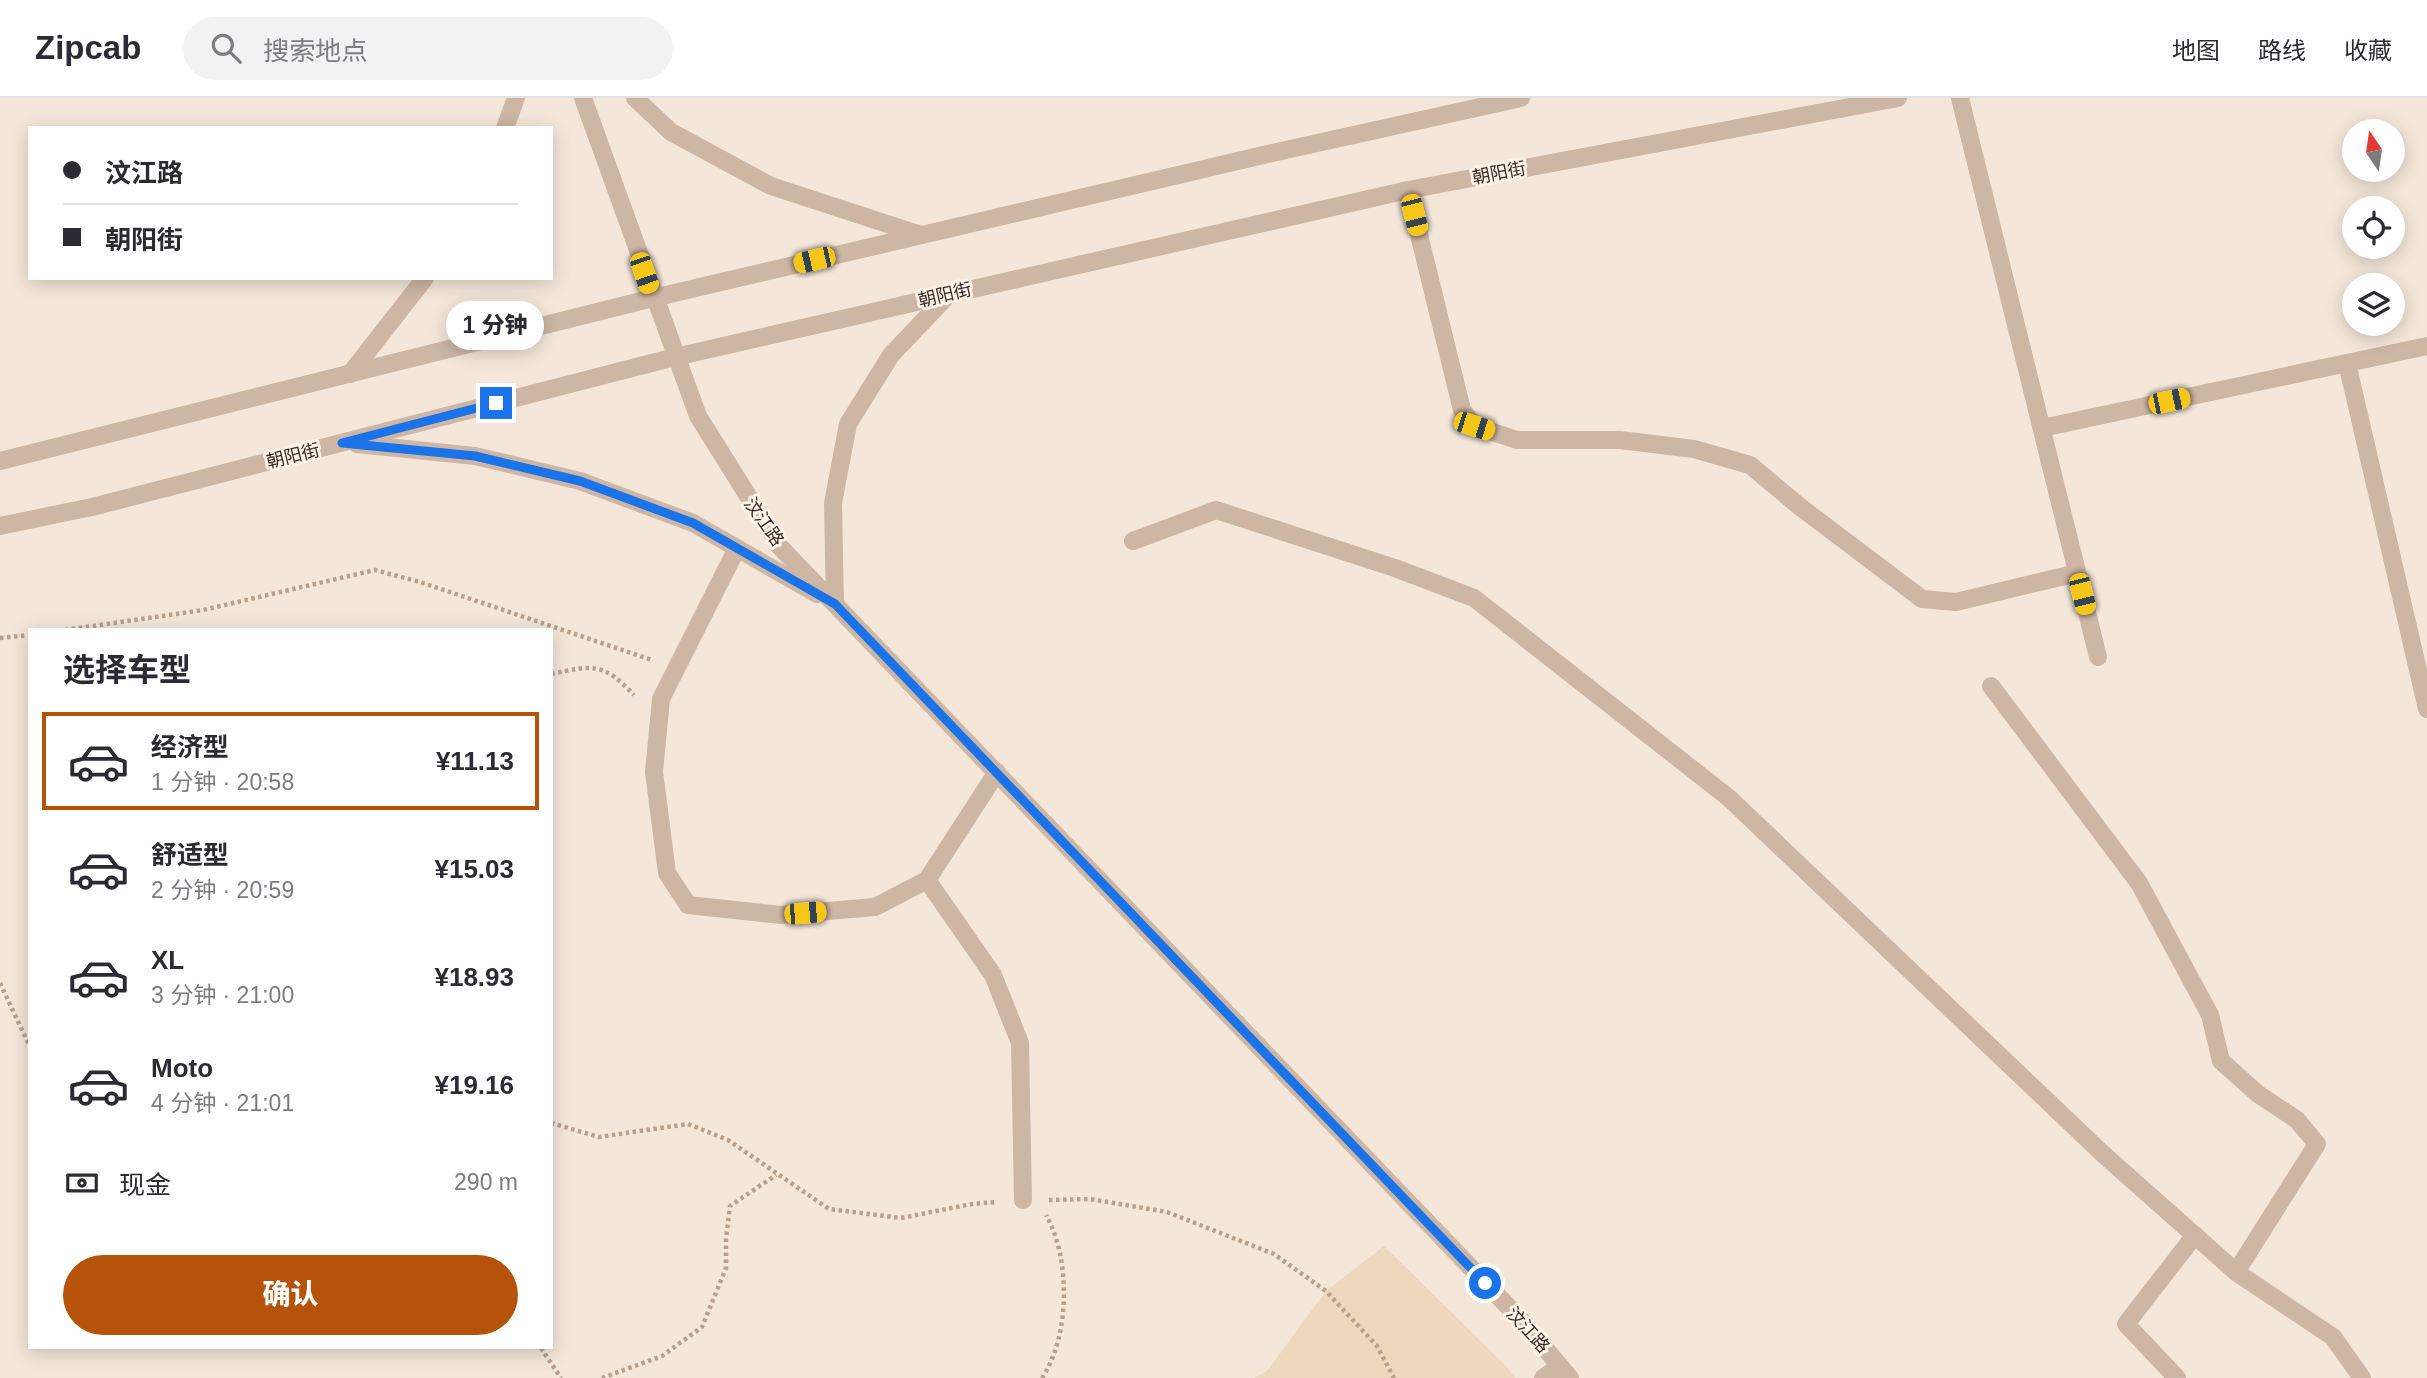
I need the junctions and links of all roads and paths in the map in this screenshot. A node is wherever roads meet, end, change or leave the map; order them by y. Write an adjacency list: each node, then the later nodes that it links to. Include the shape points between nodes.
1 (516, 98): 7 (street)
2 (583, 98): 12 (street, 汶江路)
3 (635, 98): 9 (street, via 671,132 771,186)
4 (1521, 98): 9 (street)
5 (1898, 98): 8 (street, 朝阳街)
6 (1960, 98): 17 (street)
7 (506, 126)
8 (1408, 190): 11 (street, 朝阳街); 23 (street, via 1462,410 1474,426 1517,440 1620,440 1694,449 1750,465 1922,599 1956,602)
9 (921, 235): 12 (street)
10 (423, 280): 16 (street)
11 (949, 294): 14 (street, 朝阳街); 24 (street, via 891,355 848,424 834,503)
12 (653, 298): 14 (street, 汶江路); 16 (street)
13 (2427, 346): 15 (street)
14 (675, 357): 18 (street, 朝阳街); 24 (street, 汶江路, via 698,416 740,488 780,547)
15 (2347, 363): 17 (street); 32 (street)
16 (350, 374): 19 (street)
17 (2042, 428): 23 (street)
18 (342, 443): 20 (street, 朝阳街); 22 (street, via 475,456 580,481 693,523)
19 (0, 461)
20 (0, 526)
21 (1133, 541): 41 (street, via 1216,510 1474,598 1728,798)
22 (737, 548): 24 (street); 29 (street)
23 (2077, 573): 28 (street)
24 (835, 604): 34 (street, 汶江路)
25 (79, 628): 29 (path, via 203,610 375,570)
26 (28, 635): 27 (path)
27 (0, 638)
28 (2098, 657)
29 (676, 668): 33 (street, via 661,699)
30 (553, 674): 33 (path, via 593,666 617,678)
31 (1991, 686): 42 (street, via 2139,883 2210,1015 2221,1061 2297,1120 2317,1144)
32 (2427, 709)
33 (659, 722): 35 (street, via 654,772 667,873 688,905 781,915 875,907)
34 (997, 772): 35 (street); 44 (street, 汶江路, via 1522,1321)
35 (927, 880): 40 (street, via 993,975 1020,1043)
36 (0, 983): 37 (path)
37 (28, 1043)
38 (553, 1124): 39 (path, via 599,1137 688,1124 729,1140)
39 (776, 1175): 40 (path, via 829,1209 901,1218); 46 (path, via 730,1206 726,1268 702,1327 662,1356)
40 (1023, 1200): 47 (path, via 1046,1215 1055,1231 1066,1301 1052,1364); 48 (path, via 1090,1199 1167,1212 1274,1254 1326,1291 1377,1346)
41 (2194, 1235): 42 (street); 50 (street, via 2126,1324)
42 (2236, 1272): 51 (street, via 2333,1337)
43 (542, 1349): 45 (path)
44 (1565, 1372): 49 (street)
45 (561, 1378)
46 (602, 1378)
47 (1042, 1378)
48 (1394, 1378)
49 (1543, 1378)
50 (2178, 1378)
51 (2362, 1378)

